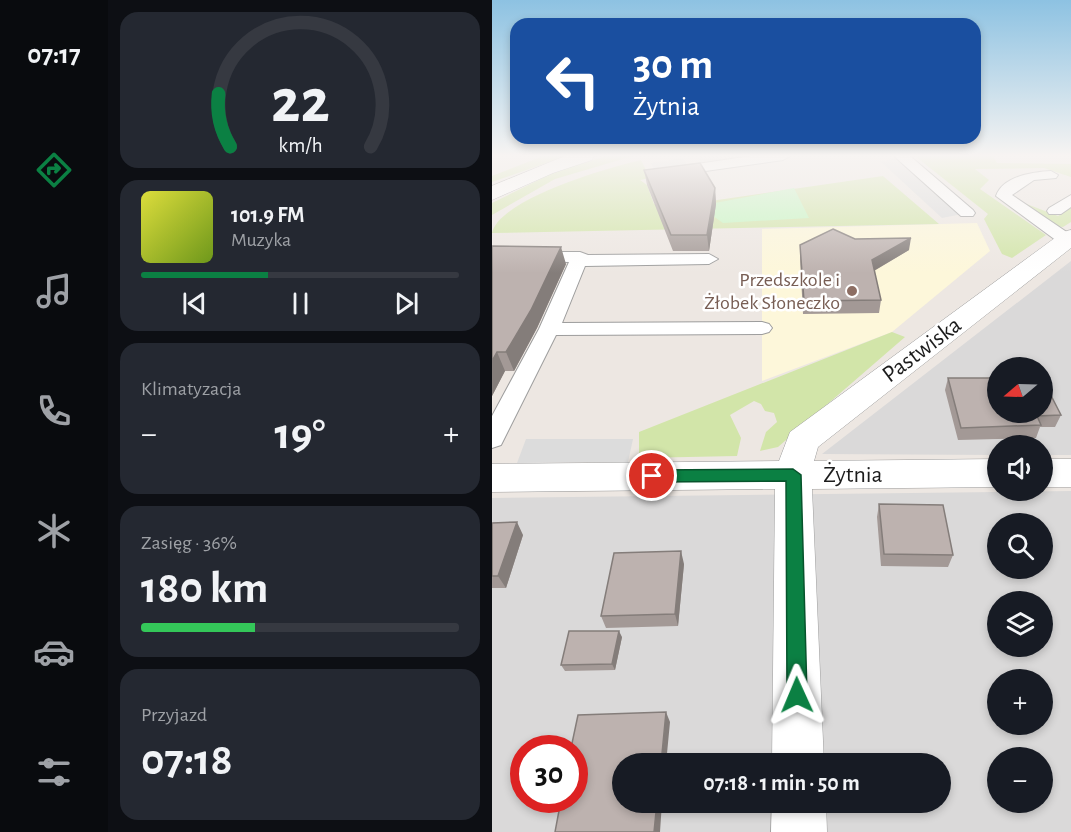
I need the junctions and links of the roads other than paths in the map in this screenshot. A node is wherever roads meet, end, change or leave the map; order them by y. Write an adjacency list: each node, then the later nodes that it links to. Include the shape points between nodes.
1 (947, 195): 5 (lane)
2 (1004, 195): 6 (lane)
3 (1071, 200): 4 (lane)
4 (1055, 211)
5 (968, 213)
6 (1069, 238): 16 (street, Pastwiska, via 802,441)
7 (513, 257): 9 (lane, via 580,257)
8 (709, 259): 9 (lane)
9 (578, 261): 11 (lane)
10 (762, 328): 11 (lane)
11 (549, 329): 12 (lane)
12 (492, 440)
13 (987, 473): 16 (street, Żytnia)
14 (1053, 473): 15 (street)
15 (1071, 473)
16 (793, 475): 17 (street, Żytnia); 18 (street, Pastwiska)
17 (492, 477)
18 (798, 753)
19 (799, 813): 20 (street)
20 (799, 832)

